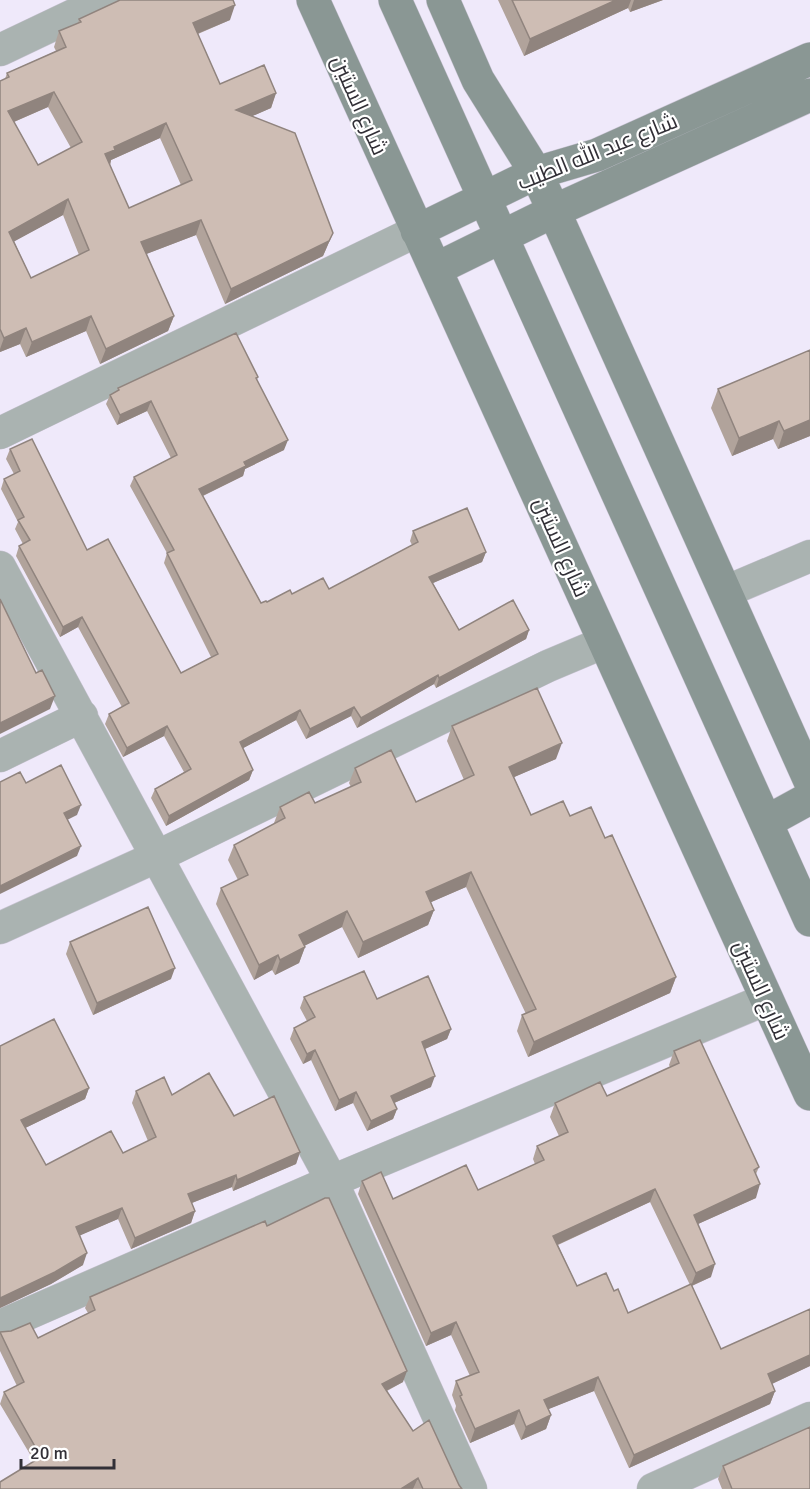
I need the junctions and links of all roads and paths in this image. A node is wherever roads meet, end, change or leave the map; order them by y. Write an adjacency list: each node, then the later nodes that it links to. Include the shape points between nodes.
1 (105, 0): 5 (street)
2 (313, 0): 11 (main road, شارع الستين)
3 (395, 0): 9 (main road)
4 (443, 0): 8 (main road, via 478,80)
5 (0, 50)
6 (810, 59): 8 (main road, شارع عبد الله الطيب, via 597,155)
7 (810, 95): 10 (main road, شارع عبد الله الطيب)
8 (536, 173): 9 (main road, شارع عبد الله الطيب); 10 (main road)
9 (484, 198): 11 (main road, شارع عبد الله الطيب); 12 (main road)
10 (554, 211): 12 (main road, شارع عبد الله الطيب); 17 (main road)
11 (417, 231): 13 (main road, شارع الستين); 14 (street)
12 (502, 236): 13 (main road, شارع عبد الله الطيب); 23 (main road)
13 (436, 268): 18 (main road, شارع الستين)
14 (0, 433)
15 (810, 556): 17 (street)
16 (0, 567): 19 (street)
17 (725, 592): 21 (main road)
18 (605, 642): 24 (street); 27 (main road, شارع الستين)
19 (82, 716): 20 (street); 24 (street)
20 (0, 756)
21 (810, 781)
22 (810, 798): 23 (main road)
23 (766, 822): 25 (main road)
24 (158, 856): 26 (street); 29 (street)
25 (810, 920)
26 (0, 928)
27 (767, 999): 28 (main road, شارع الستين); 29 (street)
28 (810, 1094)
29 (332, 1181): 30 (street); 32 (street)
30 (0, 1326)
31 (810, 1418): 33 (street)
32 (471, 1489)
33 (654, 1489)

